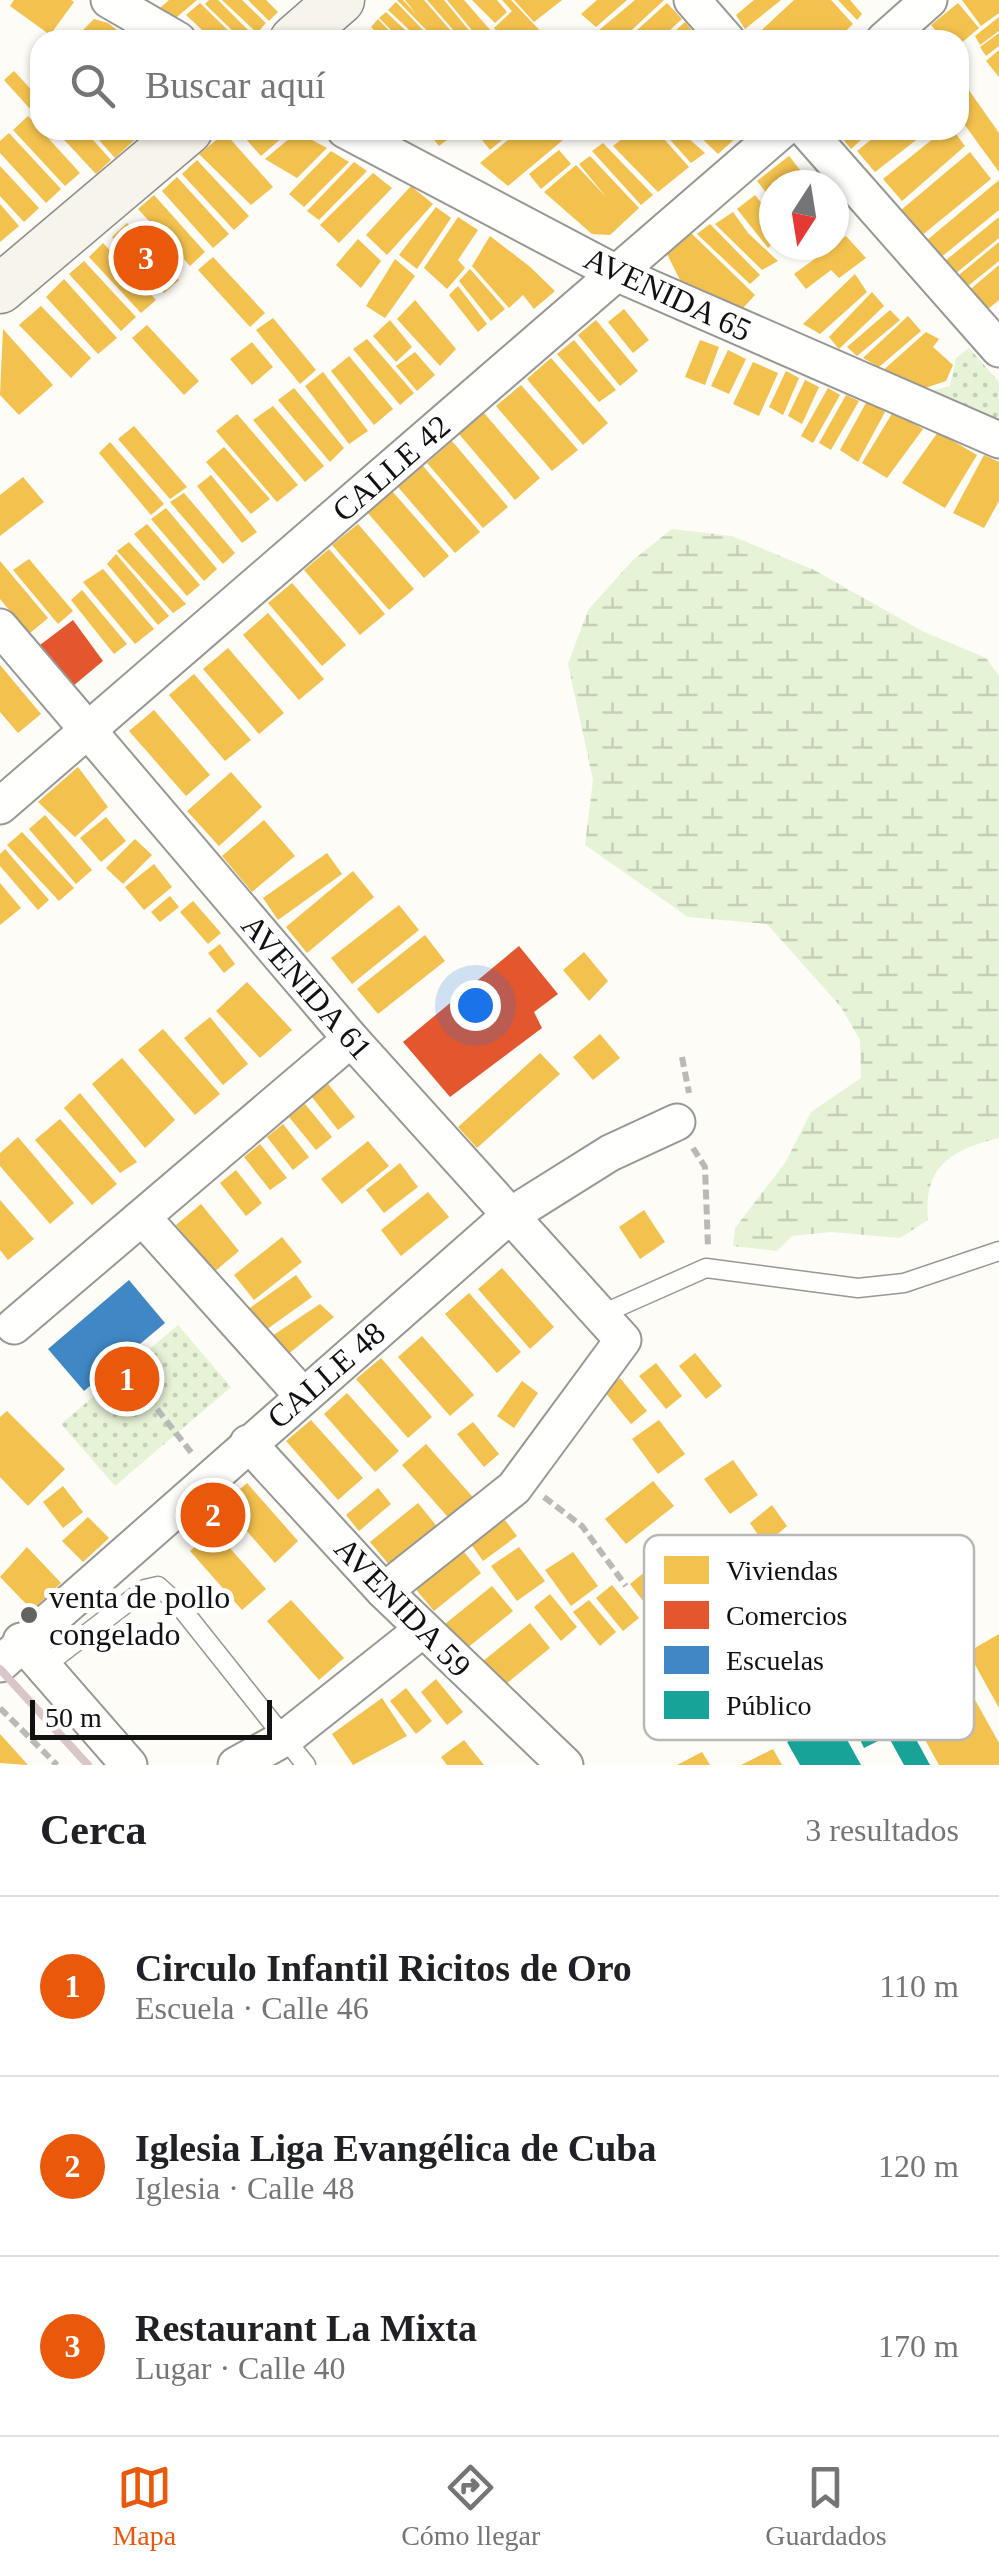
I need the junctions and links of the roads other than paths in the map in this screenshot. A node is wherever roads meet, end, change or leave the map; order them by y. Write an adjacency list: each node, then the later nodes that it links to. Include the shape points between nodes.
1 (109, 0): 5 (street)
2 (340, 0): 6 (main road)
3 (692, 0): 7 (street)
4 (929, 0): 8 (street)
5 (161, 30)
6 (306, 30)
7 (718, 30)
8 (895, 30)
9 (176, 140): 14 (main road)
10 (364, 140): 13 (street, AVENIDA 65)
11 (770, 140): 13 (street, CALLE 42)
12 (815, 140): 15 (street)
13 (616, 273): 16 (street, AVENIDA 65); 18 (street, CALLE 42)
14 (0, 289)
15 (997, 341)
16 (999, 440)
17 (0, 628): 18 (street, AVENIDA 61)
18 (87, 731): 19 (street, CALLE 42); 20 (street, AVENIDA 61)
19 (0, 806)
20 (352, 1039): 22 (street, AVENIDA 61); 23 (street)
21 (677, 1122): 22 (street, CALLE 48, via 610,1153)
22 (508, 1217): 26 (street, AVENIDA 61); 27 (street, CALLE 48)
23 (143, 1218): 25 (street); 27 (street)
24 (999, 1252): 26 (lane, via 904,1283 858,1288 706,1268)
25 (14, 1326)
26 (611, 1328): 29 (street, via 514,1488)
27 (303, 1396): 28 (street, CALLE 48)
28 (248, 1443): 29 (street, AVENIDA 59); 31 (street, CALLE 48)
29 (384, 1591): 30 (street, AVENIDA 59)
30 (422, 1630): 32 (street); 35 (street, AVENIDA 59)
31 (21, 1658): 32 (lane, via 158,1586); 33 (street)
32 (296, 1751): 34 (street)
33 (130, 1765)
34 (236, 1765)
35 (565, 1765)

